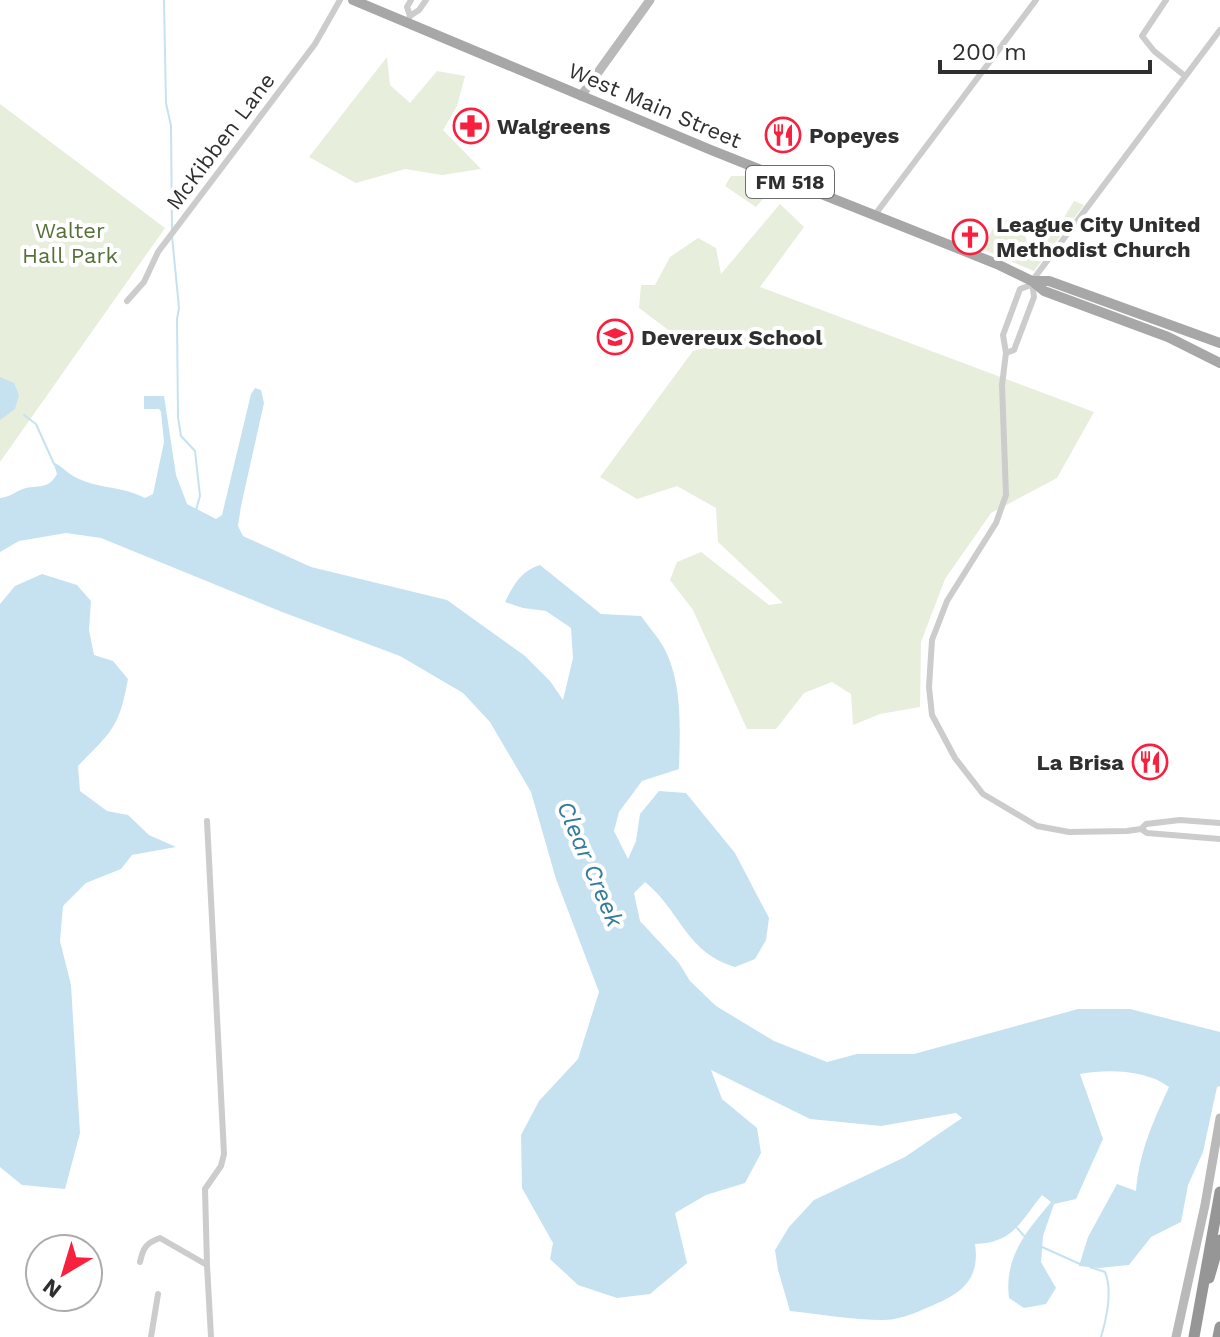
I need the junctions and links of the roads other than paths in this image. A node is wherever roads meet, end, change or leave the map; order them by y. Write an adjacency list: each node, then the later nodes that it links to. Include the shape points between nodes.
1 (340, 0): 14 (street, McKibben Lane, via 315,44)
2 (353, 0): 8 (main road, West Main Street / FM 518)
3 (411, 0): 8 (street)
4 (426, 0): 8 (street)
5 (650, 0): 11 (main road)
6 (1036, 0): 12 (street)
7 (1166, 0): 10 (street, via 1142,36)
8 (409, 19): 11 (main road, West Main Street / FM 518)
9 (1220, 30): 10 (street)
10 (1185, 76): 13 (street)
11 (581, 96): 12 (main road, West Main Street / FM 518)
12 (874, 216): 13 (main road, West Main Street / FM 518, via 997,264)
13 (1031, 283): 15 (main road, West Main Street / FM 518, via 1049,281); 16 (street, via 1034,297 1020,339); 16 (street, via 1020,289 1006,325); 17 (main road, West Main Street / FM 518)
14 (127, 301)
15 (1220, 343)
16 (1006, 353): 20 (street, via 1006,495 996,523 947,601 932,640 932,715 983,794 1011,813 1037,826 1069,832)
17 (1220, 363)
18 (207, 821): 26 (street, via 224,1154 205,1189)
19 (1220, 823): 20 (street, via 1180,820)
20 (1141, 829): 21 (street)
21 (1220, 839)
22 (1220, 1118): 31 (main road)
23 (1220, 1192): 32 (highway, bridge)
24 (1220, 1240): 32 (highway)
25 (140, 1262): 26 (street, via 143,1248 160,1238)
26 (207, 1265): 30 (street)
27 (158, 1294): 29 (street)
28 (1220, 1327): 33 (highway)
29 (151, 1337)
30 (211, 1337)
31 (1176, 1337)
32 (1192, 1337)
33 (1218, 1337)

